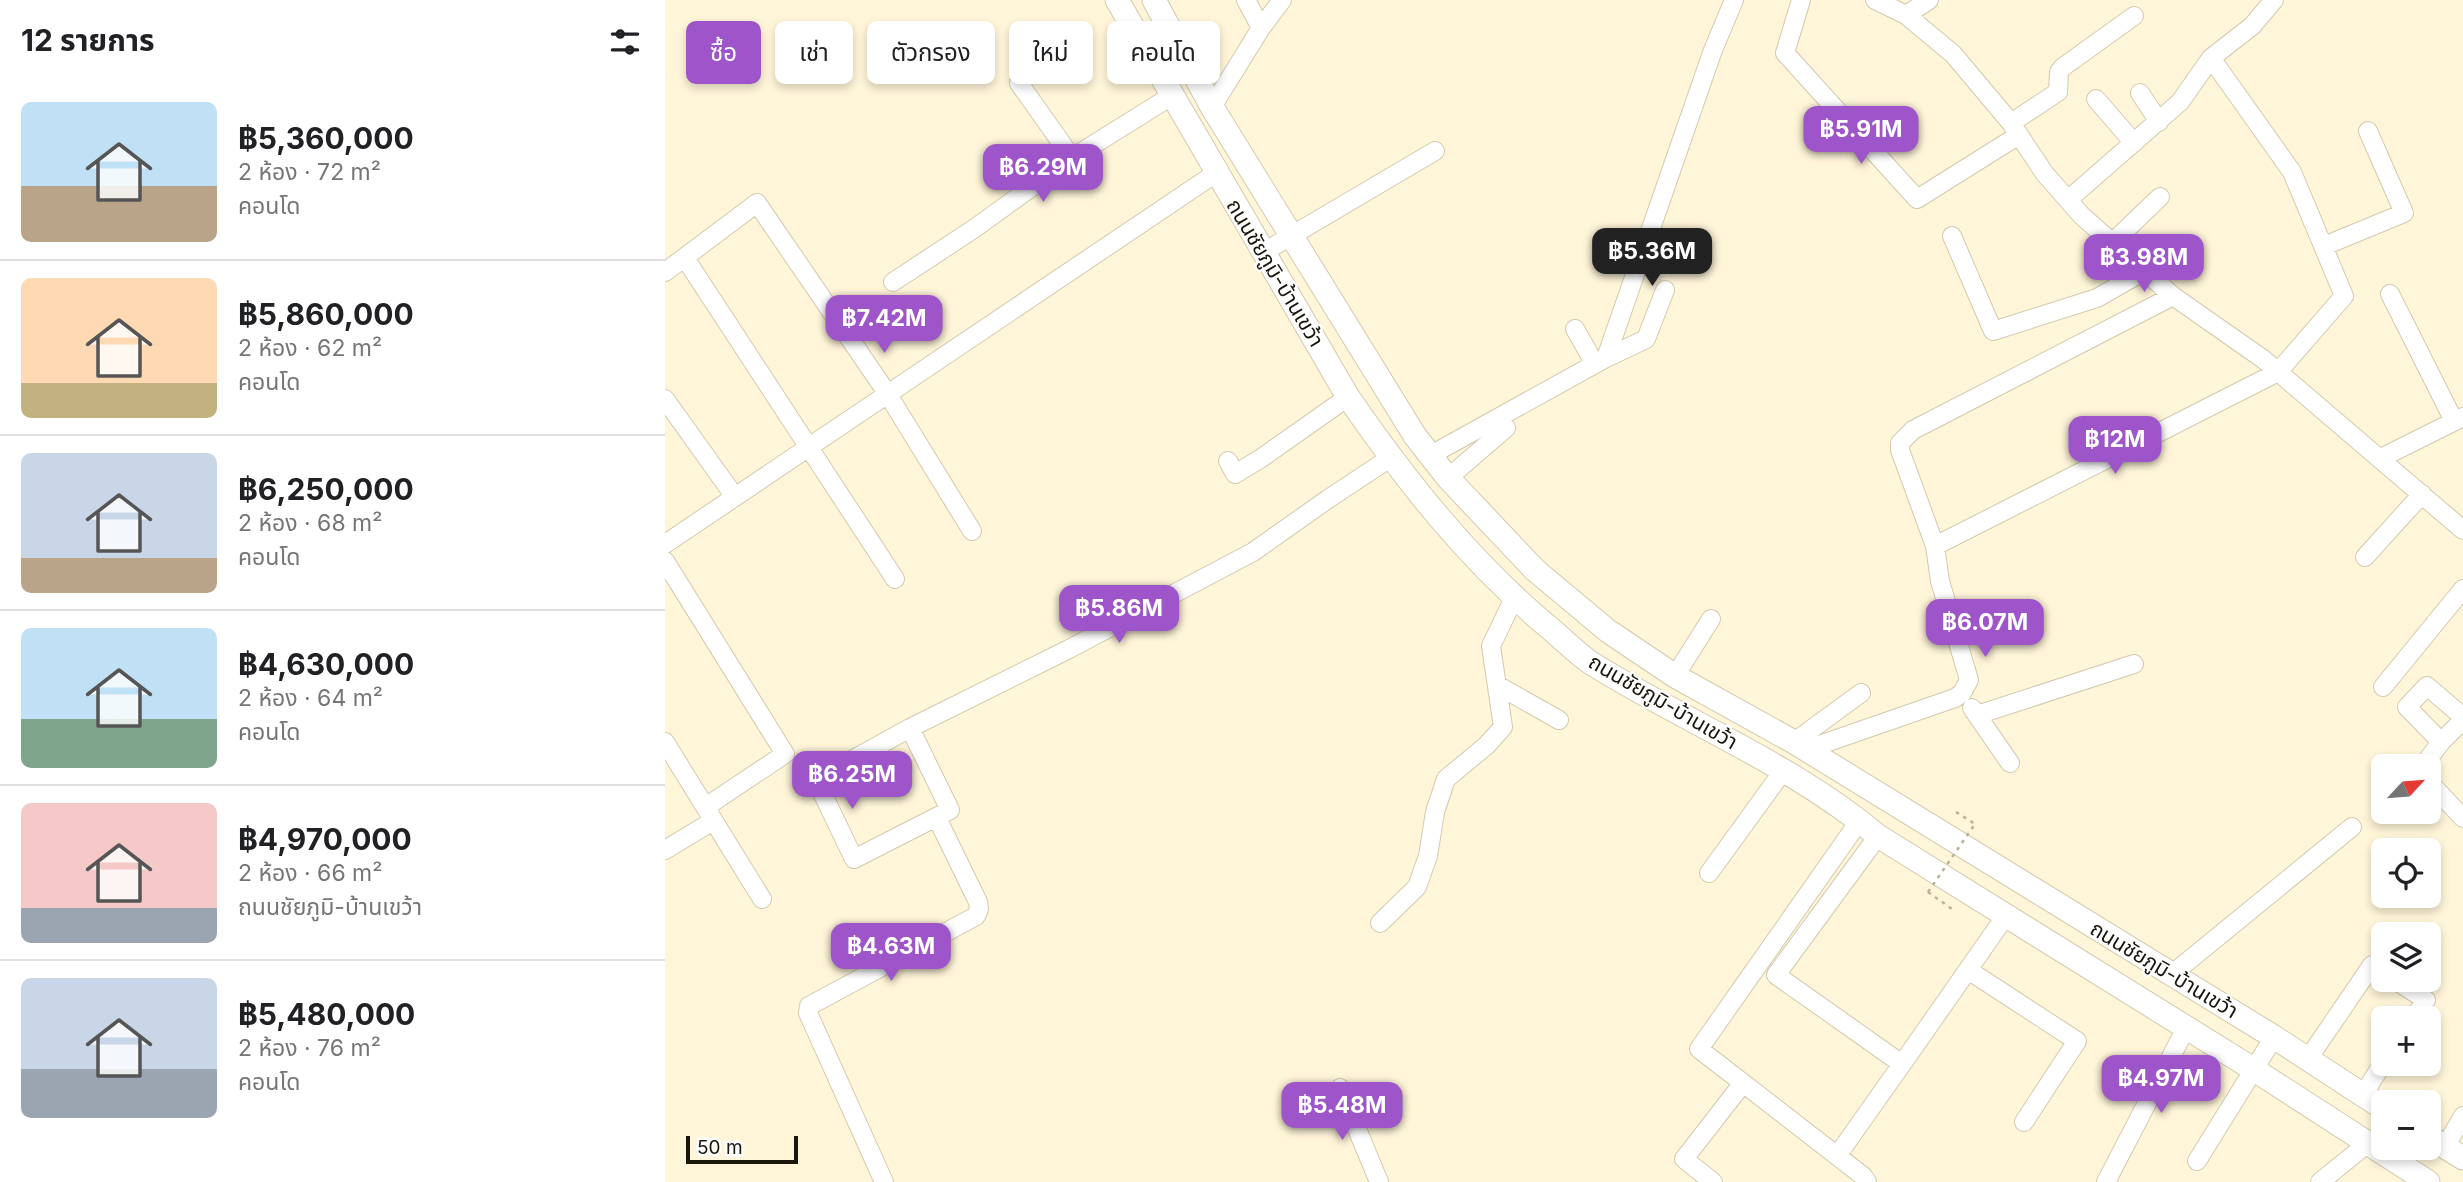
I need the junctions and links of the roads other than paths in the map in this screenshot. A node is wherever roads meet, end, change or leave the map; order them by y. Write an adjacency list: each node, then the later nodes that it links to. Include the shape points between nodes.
1 (1117, 0): 16 (main road, ถนนชัยภูมิ-บ้านเขว้า)
2 (1154, 0): 18 (main road, ถนนชัยภูมิ-บ้านเขว้า)
3 (1246, 0): 12 (street)
4 (1282, 0): 12 (street)
5 (1734, 0): 41 (street)
6 (1801, 0): 20 (street, via 1785,53 1917,199)
7 (1875, 0): 10 (street)
8 (1929, 0): 10 (street)
9 (2274, 0): 13 (street, via 2252,26)
10 (1906, 15): 20 (street, via 1953,54)
11 (2134, 16): 20 (street, via 2063,67 2058,92)
12 (1261, 27): 18 (street)
13 (2211, 58): 19 (street, via 2180,103); 31 (street, via 2292,172)
14 (1020, 84): 24 (street)
15 (2140, 93): 19 (street)
16 (1173, 95): 24 (street); 25 (main road, ถนนชัยภูมิ-บ้านเขว้า)
17 (2096, 99): 22 (street)
18 (1212, 107): 29 (main road, ถนนชัยภูมิ-บ้านเขว้า)
19 (2159, 122): 22 (street)
20 (2015, 129): 27 (street, via 2045,174)
21 (2368, 131): 31 (street, via 2405,213)
22 (2134, 144): 27 (street)
23 (1435, 150): 29 (street)
24 (1072, 158): 36 (street)
25 (1216, 173): 32 (main road, ถนนชัยภูมิ-บ้านเขว้า); 43 (street)
26 (2160, 197): 30 (street)
27 (2069, 199): 30 (street)
28 (1952, 236): 34 (street, via 1993,331 2097,298)
29 (1291, 237): 32 (street); 49 (main road, ถนนชัยภูมิ-บ้านเขว้า)
30 (2113, 242): 34 (street)
31 (2324, 246): 42 (street, via 2344,296)
32 (1262, 253): 44 (main road, ถนนชัยภูมิ-บ้านเขว้า)
33 (685, 258): 35 (street); 43 (street, via 757,203); 48 (street)
34 (2146, 270): 39 (street)
35 (665, 272)
36 (893, 282)
37 (1665, 290): 41 (street, via 1646,340)
38 (2391, 295): 46 (street)
39 (2173, 296): 42 (street); 59 (street, via 1904,438 1900,450)
40 (1575, 329): 41 (street)
41 (1601, 361): 49 (street)
42 (2278, 372): 51 (street); 59 (street)
43 (887, 393): 48 (street); 57 (street)
44 (1348, 397): 50 (main road, ถนนชัยภูมิ-บ้านเขว้า); 52 (street, via 1235,474)
45 (665, 399): 55 (street)
46 (2459, 419): 51 (street)
47 (1506, 428): 53 (street)
48 (808, 446): 55 (street); 62 (street)
49 (1429, 456): 53 (main road, ถนนชัยภูมิ-บ้านเขว้า)
50 (1390, 458): 64 (main road, ถนนชัยภูมิ-บ้านเขว้า, via 1453,536); 75 (street, via 1253,552)
51 (2381, 458): 54 (street)
52 (1228, 461)
53 (1448, 478): 67 (main road, ถนนชัยภูมิ-บ้านเขว้า, via 1535,570 1608,631)
54 (2422, 494): 56 (street); 60 (street)
55 (735, 497): 58 (street)
56 (2463, 530)
57 (972, 531)
58 (665, 544)
59 (1935, 545): 71 (street, via 1940,581 1968,671)
60 (2365, 557)
61 (665, 561): 83 (street, via 785,754)
62 (895, 579)
63 (2463, 589): 69 (street)
64 (1514, 598): 68 (street, via 1491,646); 81 (main road, ถนนชัยภูมิ-บ้านเขว้า, via 1589,661)
65 (1711, 619): 67 (street)
66 (2134, 664): 72 (street)
67 (1675, 676): 78 (main road, ถนนชัยภูมิ-บ้านเขว้า)
68 (1497, 685): 74 (street); 93 (street, via 1503,727 1446,779 1416,887)
69 (2383, 687)
70 (1861, 693): 78 (street)
71 (1962, 693): 72 (street); 78 (street)
72 (1977, 715): 80 (street)
73 (2463, 719): 77 (street); 77 (street, via 2427,686 2407,707)
74 (1559, 720)
75 (910, 728): 84 (street, via 950,810); 84 (street, via 816,780 853,859)
76 (665, 742): 83 (street)
77 (2441, 742): 79 (street)
78 (1799, 746): 96 (main road, ถนนชัยภูมิ-บ้านเขว้า)
79 (2432, 754)
80 (2010, 763)
81 (1783, 771): 86 (main road, ถนนชัยภูมิ-บ้านเขว้า); 90 (street)
82 (2441, 795): 85 (street)
83 (710, 814): 89 (street); 91 (street)
84 (937, 818): 115 (street, via 978,902 975,916 809,1006 808,1013)
85 (2463, 818)
86 (1860, 820): 88 (main road, ถนนชัยภูมิ-บ้านเขว้า); 105 (street, via 1699,1049)
87 (2352, 827): 96 (street)
88 (1878, 836): 92 (main road, ถนนชัยภูมิ-บ้านเขว้า); 102 (street, via 1776,975)
89 (665, 850)
90 (1709, 873)
91 (762, 898)
92 (2007, 914): 95 (street); 99 (main road, ถนนชัยภูมิ-บ้านเขว้า)
93 (1380, 923)
94 (2371, 966): 101 (street)
95 (1968, 970): 102 (street); 110 (street, via 2077,1041)
96 (2171, 975): 100 (main road, ถนนชัยภูมิ-บ้านเขว้า)
97 (2414, 992): 98 (street, via 2426,1000)
98 (2422, 1006)
99 (2186, 1028): 103 (main road, ถนนชัยภูมิ-บ้านเขว้า); 119 (street)
100 (2274, 1037): 101 (main road, ถนนชัยภูมิ-บ้านเขว้า); 103 (street)
101 (2308, 1059): 107 (main road, ถนนชัยภูมิ-บ้านเขว้า)
102 (1902, 1064): 113 (street)
103 (2253, 1069): 111 (main road, ถนนชัยภูมิ-บ้านเขว้า); 114 (street)
104 (2375, 1076): 107 (street)
105 (1743, 1083): 113 (street); 117 (street, via 1683,1159)
106 (1340, 1088): 116 (street)
107 (2363, 1094): 108 (main road, ถนนชัยภูมิ-บ้านเขว้า)
108 (2371, 1100)
109 (2463, 1116): 112 (street)
110 (2024, 1122)
111 (2367, 1144): 120 (street); 121 (main road, ถนนชัยภูมิ-บ้านเขว้า)
112 (2446, 1147)
113 (1837, 1156): 118 (street)
114 (2197, 1161)
115 (884, 1182)
116 (1379, 1182)
117 (1713, 1182)
118 (1867, 1182)
119 (2106, 1182)
120 (2319, 1182)
121 (2428, 1182)

